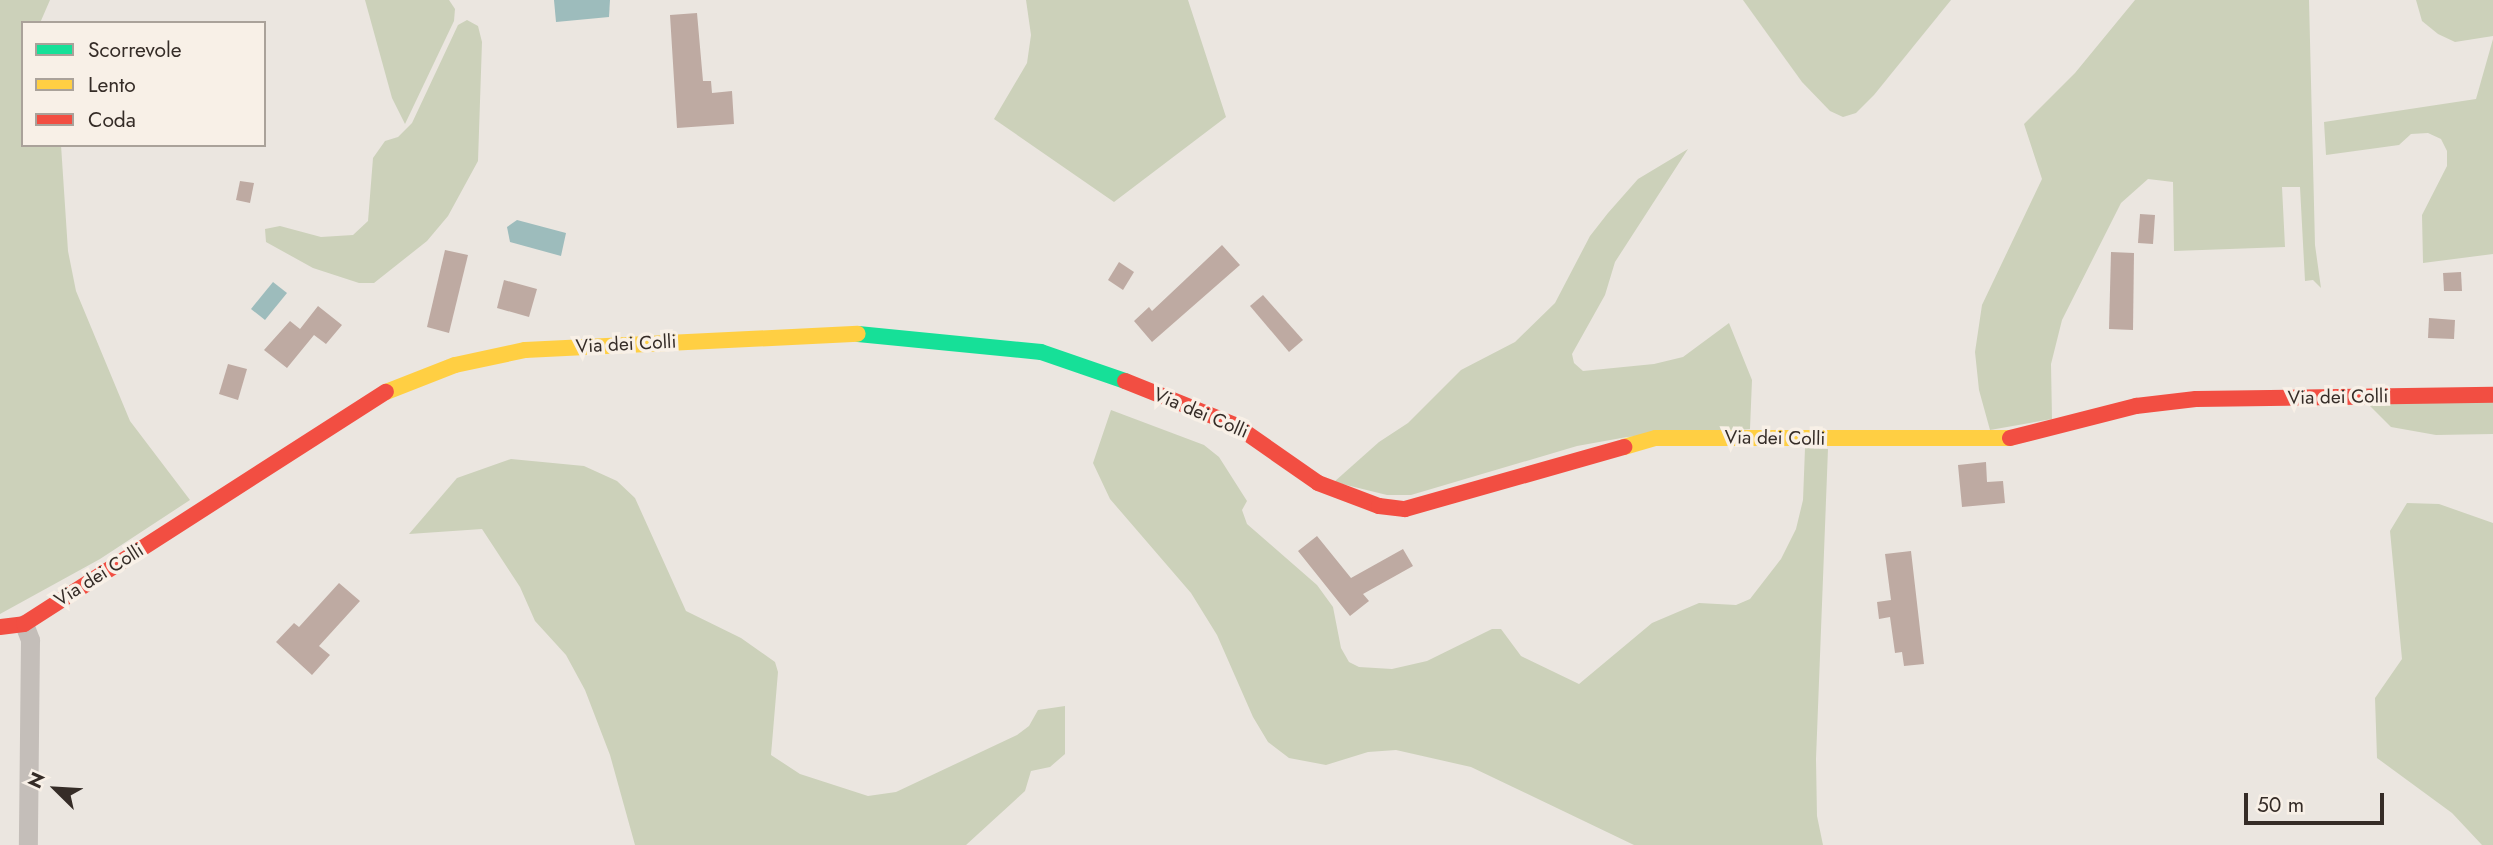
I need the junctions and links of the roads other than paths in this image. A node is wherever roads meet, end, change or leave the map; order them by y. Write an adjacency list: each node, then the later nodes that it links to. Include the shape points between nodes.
1 (2493, 395): 2 (street, Via dei Colli, via 2196,399 2136,406 2010,438 1656,438 1405,509 1379,506 1318,483 1235,425 1041,352 836,332 525,350 455,365 387,391)
2 (24, 624): 3 (street, Via dei Colli); 4 (street, via 30,640)
3 (0, 627)
4 (28, 845)

